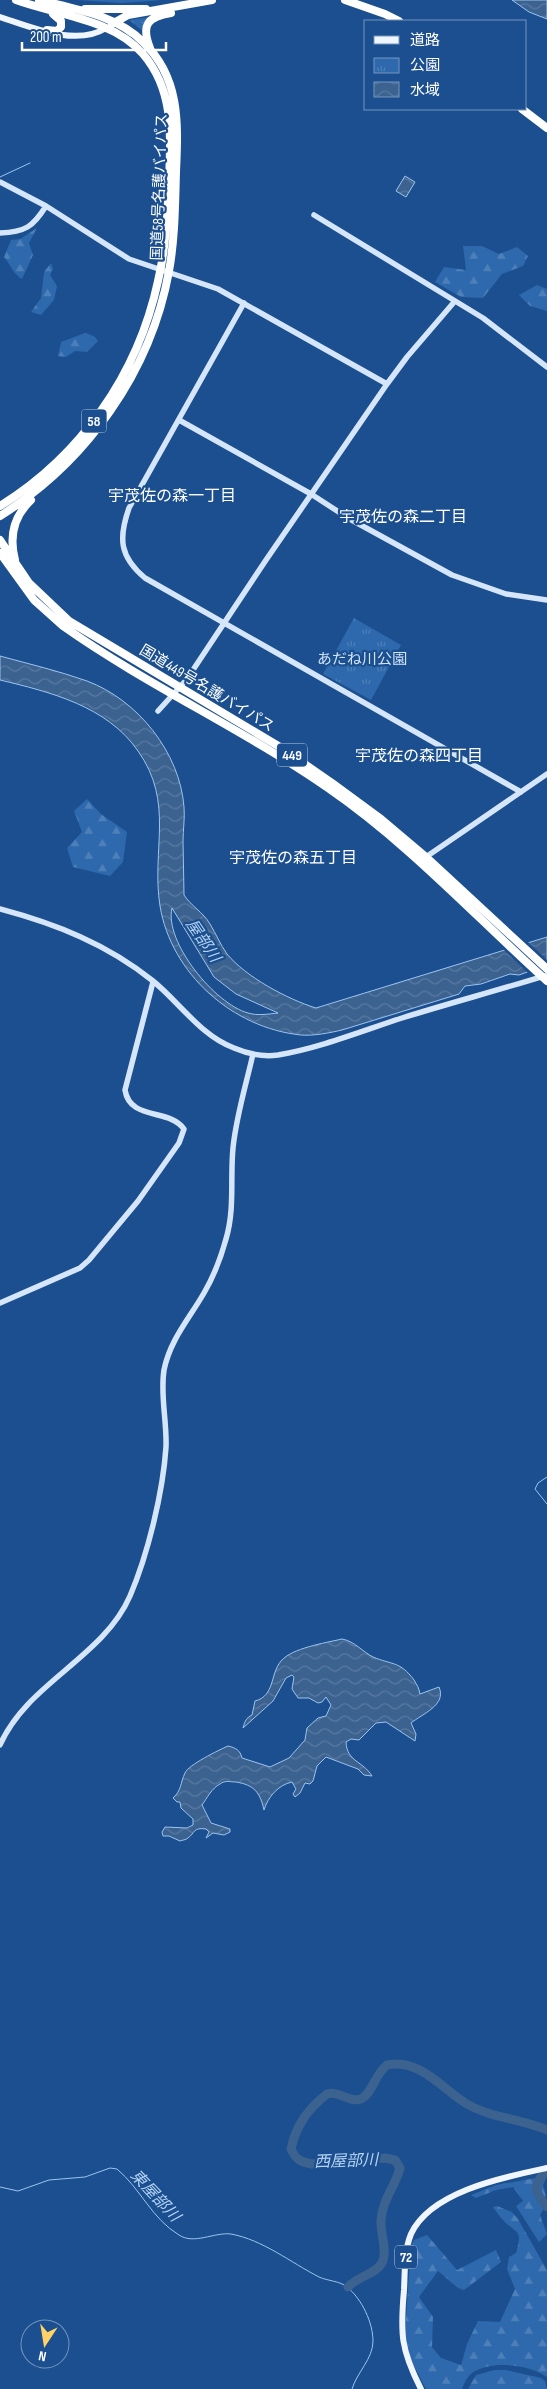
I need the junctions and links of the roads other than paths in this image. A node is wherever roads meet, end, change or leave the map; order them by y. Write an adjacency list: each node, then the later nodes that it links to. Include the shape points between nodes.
1 (16, 0): 7 (highway, 国道58号名護バイパス / 58)
2 (39, 0): 6 (highway, 国道58号名護バイパス / 58)
3 (212, 0): 5 (highway)
4 (345, 0): 10 (highway)
5 (193, 5): 8 (highway); 14 (highway, via 186,10 157,16 149,22 146,32)
6 (73, 9): 8 (highway); 11 (highway, 国道58号名護バイパス / 58)
7 (46, 10): 12 (highway, 国道58号名護バイパス / 58); 13 (highway, via 60,18 62,23 59,30)
8 (163, 10): 11 (highway, via 128,15)
9 (0, 18): 13 (main road)
10 (397, 20)
11 (113, 22): 12 (highway); 14 (highway, 国道58号名護バイパス / 58, via 138,37)
12 (106, 28): 13 (main road, via 83,36); 21 (highway, 国道58号名護バイパス / 58, via 144,54 168,100 169,172)
13 (47, 30)
14 (151, 50): 22 (highway, 国道58号名護バイパス / 58, via 171,84 177,112 174,228)
15 (523, 110): 16 (highway)
16 (547, 128)
17 (0, 182): 18 (street)
18 (46, 206): 20 (street, via 30,226); 21 (street, via 129,259)
19 (314, 215): 23 (street)
20 (0, 233)
21 (161, 269): 22 (street); 30 (highway, 国道58号名護バイパス / 58, via 144,329 107,403 62,459)
22 (169, 271): 24 (street, via 218,289); 28 (highway, 国道58号名護バイパス / 58, via 149,338 120,398 73,457)
23 (456, 301): 25 (street); 26 (street, via 407,356)
24 (244, 303): 26 (street); 27 (street)
25 (547, 367)
26 (387, 384): 29 (street)
27 (179, 420): 29 (street); 36 (street, via 129,508 121,540 134,568 145,578)
28 (37, 490): 31 (highway, 国道58号名護バイパス / 58); 34 (highway, via 14,527 11,541)
29 (311, 494): 35 (street, via 452,575 506,594); 36 (street)
30 (0, 506)
31 (0, 516)
32 (0, 540): 34 (highway, 国道449号名護バイパス / 449)
33 (0, 553): 38 (highway, 国道449号名護バイパス / 449, via 24,588 54,619 76,636)
34 (17, 566): 37 (highway, 国道449号名護バイパス / 449, via 39,595 69,621)
35 (547, 600)
36 (225, 623): 37 (street); 41 (street)
37 (180, 687): 38 (street); 42 (highway, 国道449号名護バイパス / 449, via 306,764 381,819)
38 (173, 693): 39 (street); 42 (highway, 国道449号名護バイパス / 449, via 329,788)
39 (158, 712)
40 (547, 774): 41 (street)
41 (520, 792): 42 (street)
42 (422, 859): 44 (highway, 国道449号名護バイパス / 449, via 507,944); 44 (highway, 国道449号名護バイパス / 449, via 517,941)
43 (0, 909): 45 (street, via 65,929 106,950)
44 (544, 974): 46 (street, via 294,1051 278,1055)
45 (153, 982): 46 (street, via 207,1032 233,1048); 47 (street, via 125,1090 126,1099 140,1110 179,1122 184,1129 179,1143 138,1201 89,1260 80,1268)
46 (253, 1054): 48 (street, via 233,1146 232,1210 226,1238 206,1290 175,1337 166,1360 162,1384 166,1448 154,1516 136,1582 113,1624 23,1709)
47 (0, 1303)
48 (0, 1745)
49 (547, 2168): 50 (main road, 72, via 474,2188 438,2205 420,2219 411,2235 406,2256 401,2338)
50 (421, 2389)

